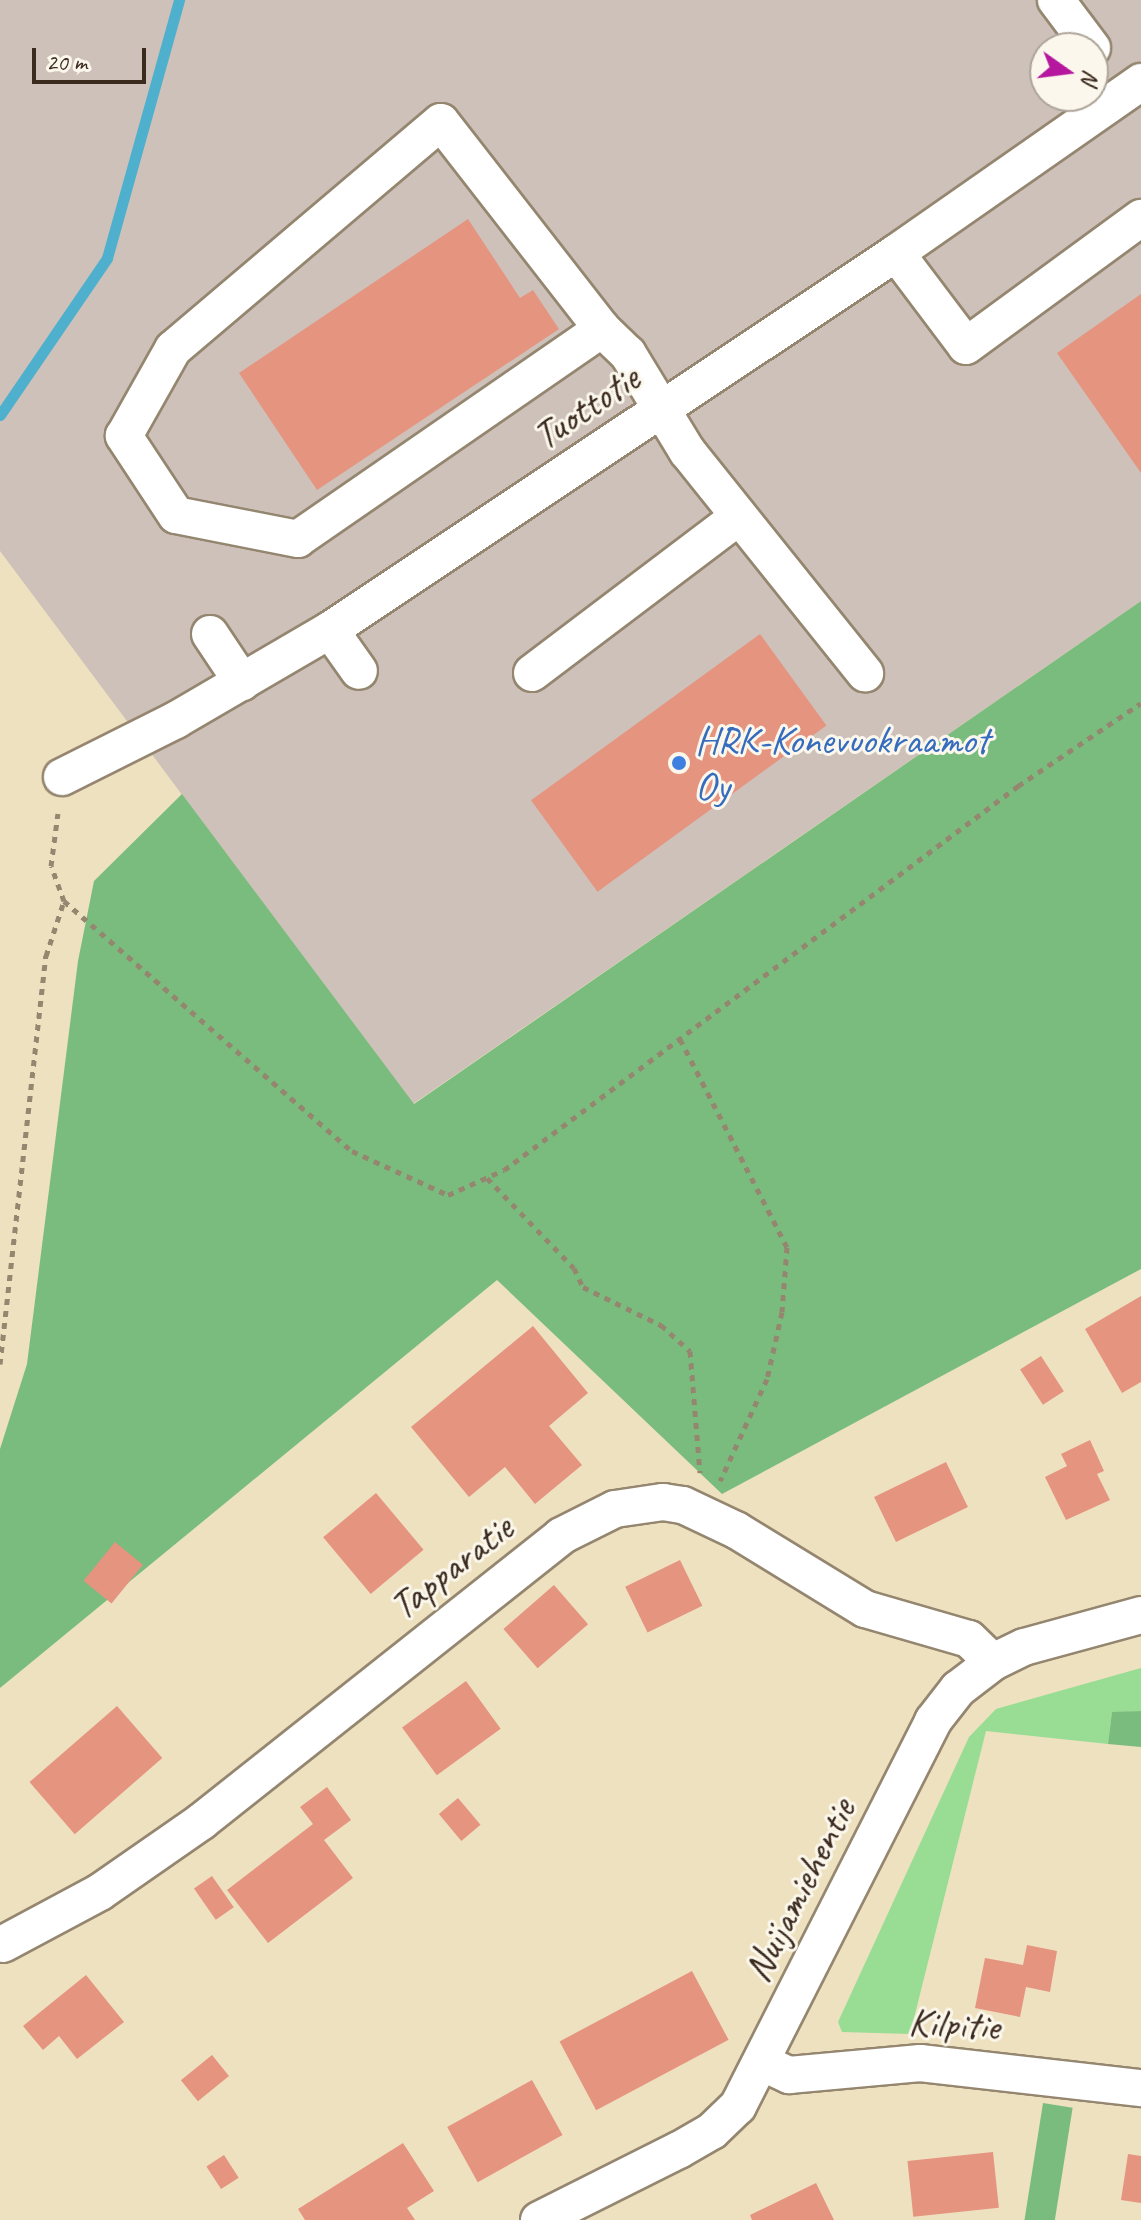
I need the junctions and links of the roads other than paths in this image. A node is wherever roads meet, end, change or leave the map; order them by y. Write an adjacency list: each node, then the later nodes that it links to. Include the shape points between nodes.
1 (1056, 0): 2 (street)
2 (1080, 32)
3 (1109, 64): 4 (street)
4 (1133, 87): 6 (street, Tuottotie)
5 (1141, 218): 6 (street, via 966,346)
6 (896, 253): 8 (street, Tuottotie)
7 (602, 329): 7 (street, via 441,122 173,349 124,436 176,515 298,539); 8 (street, via 628,354)
8 (658, 411): 9 (street); 10 (street, Tuottotie)
9 (738, 517): 13 (street); 14 (street)
10 (330, 630): 12 (street); 15 (street, Tuottotie)
11 (210, 634): 15 (street)
12 (359, 671)
13 (532, 673)
14 (865, 673)
15 (242, 682): 16 (street, Tuottotie)
16 (62, 777)
17 (1141, 1615): 18 (street, Nuijamiehentie, via 1024,1647)
18 (993, 1662): 19 (street, Tapparatie, via 969,1639 865,1609 702,1513 663,1502 615,1509 561,1536 202,1821 100,1892); 20 (street, Nuijamiehentie, via 958,1689 933,1721)
19 (3, 1944)
20 (763, 2063): 21 (street, Kilpitie, via 789,2075 920,2063); 22 (street, Nuijamiehentie, via 738,2106 712,2131)
21 (1141, 2088)
22 (539, 2220)

